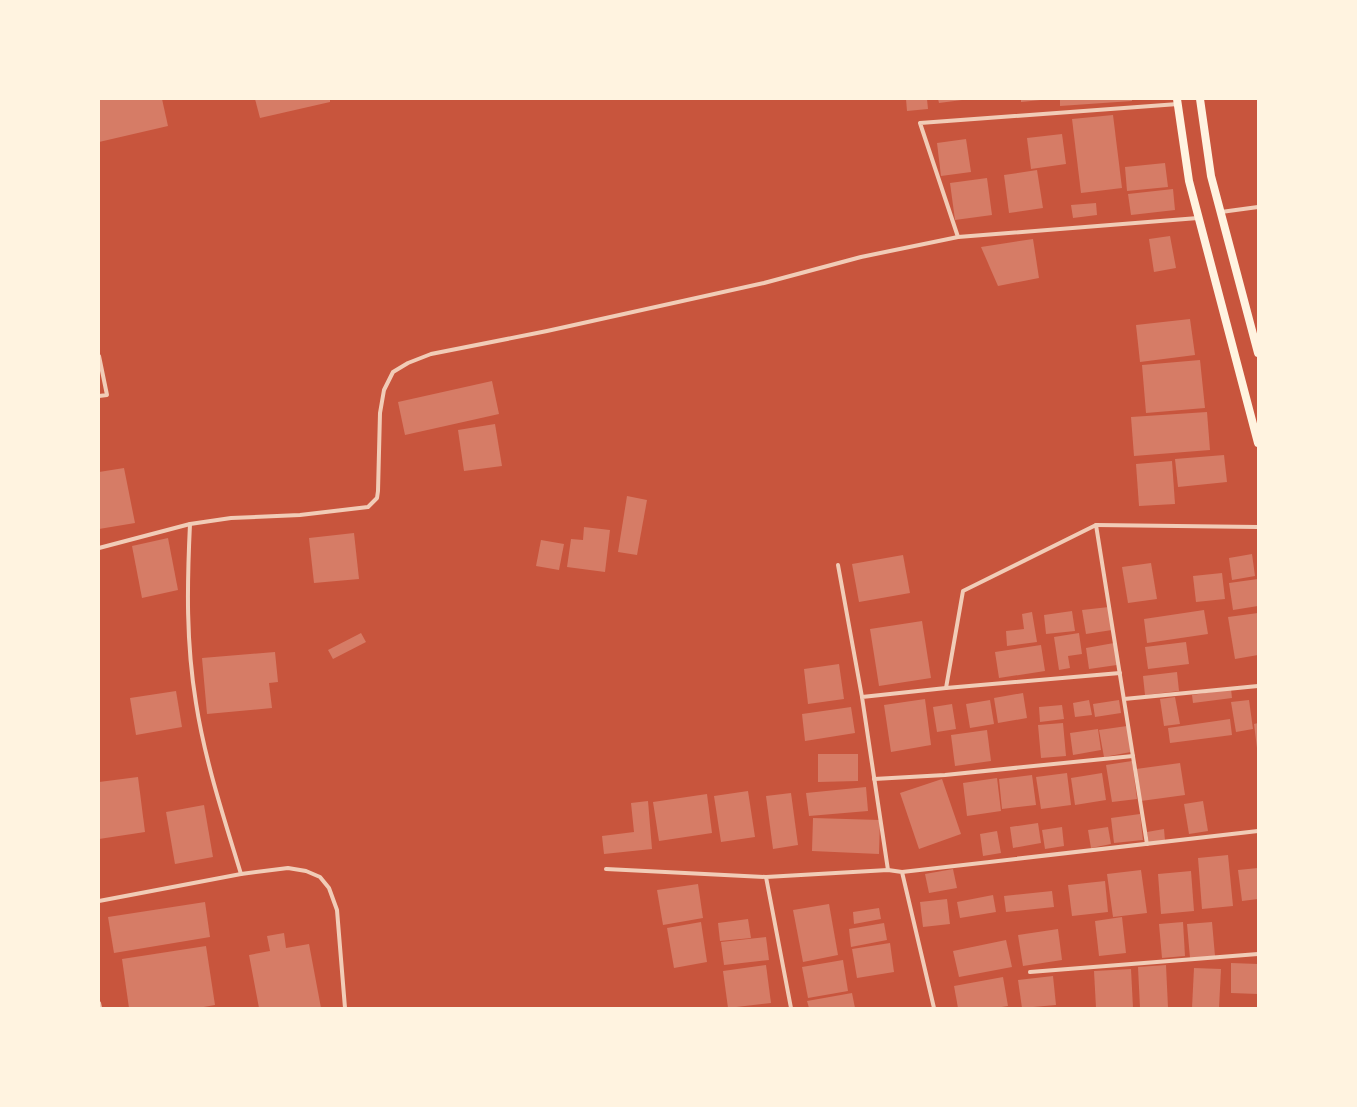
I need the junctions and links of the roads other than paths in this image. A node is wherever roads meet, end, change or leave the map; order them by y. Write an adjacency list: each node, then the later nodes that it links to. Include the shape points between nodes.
1 (1200, 99): 4 (main road, via 1211,176)
2 (1177, 102): 5 (main road, via 1189,181); 6 (street, via 920,123)
3 (1258, 207): 4 (street)
4 (1221, 212): 7 (main road)
5 (1199, 218): 6 (street); 10 (main road)
6 (958, 237): 11 (street, via 860,257 764,283 562,328 431,354 393,372 384,390 380,413 378,491 377,498 368,507 300,515 231,518)
7 (1258, 353)
8 (99, 356): 9 (street, via 107,395)
9 (99, 396)
10 (1258, 443)
11 (190, 524): 14 (street); 28 (street, via 186,592 196,705 207,759)
12 (1096, 525): 13 (street); 16 (street); 18 (street, via 963,591)
13 (1258, 527)
14 (99, 548)
15 (838, 565): 19 (street)
16 (1120, 673): 18 (street); 20 (street)
17 (1258, 686): 20 (street)
18 (946, 688): 19 (street)
19 (862, 697): 22 (street)
20 (1124, 699): 21 (street)
21 (1133, 756): 22 (street, via 945,775); 24 (street)
22 (874, 779): 26 (street)
23 (1258, 831): 24 (street)
24 (1147, 844): 27 (street)
25 (606, 869): 29 (street)
26 (888, 870): 27 (street); 29 (street)
27 (902, 872): 37 (street)
28 (241, 874): 30 (street); 35 (street, via 288,868 320,877 329,888 337,910)
29 (766, 877): 36 (street)
30 (99, 901)
31 (1258, 954): 32 (street)
32 (1030, 972)
33 (99, 1003): 34 (street)
34 (100, 1008)
35 (346, 1008)
36 (791, 1008)
37 (934, 1008)

